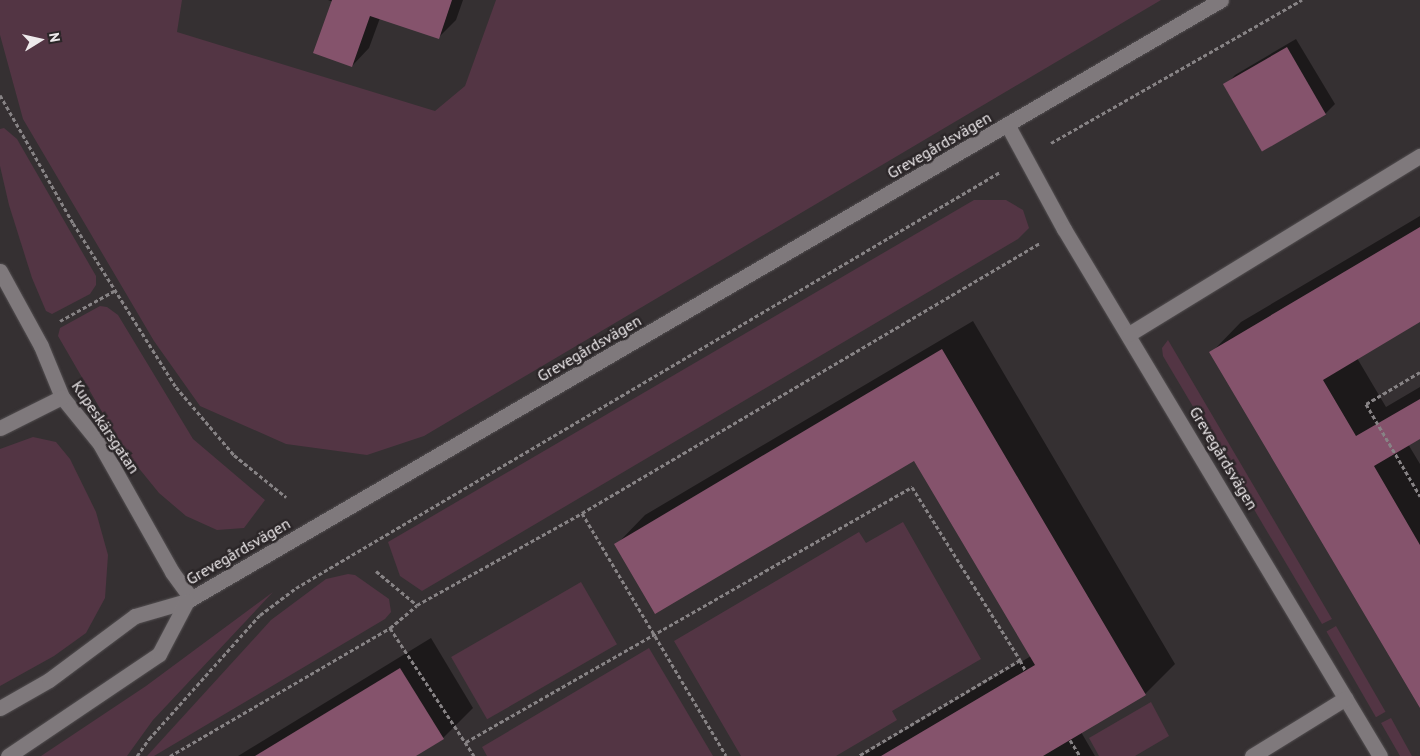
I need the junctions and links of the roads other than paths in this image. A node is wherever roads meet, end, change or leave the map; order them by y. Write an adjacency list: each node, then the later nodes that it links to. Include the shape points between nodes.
1 (1221, 0): 2 (street, Grevegårdsvägen)
2 (1008, 126): 5 (street, Grevegårdsvägen, via 1064,229); 8 (street, Grevegårdsvägen)
3 (1420, 156): 5 (street)
4 (0, 272): 6 (street, Kupeskärsgatan, via 35,335)
5 (1129, 334): 9 (street, Grevegårdsvägen)
6 (62, 397): 7 (street); 8 (street, Kupeskärsgatan, via 100,444)
7 (0, 428)
8 (189, 600): 10 (street, Grevegårdsvägen, via 135,616 49,680); 11 (street, Grevegårdsvägen, via 159,654)
9 (1346, 698): 12 (street); 13 (street, Grevegårdsvägen)
10 (0, 708)
11 (8, 756)
12 (1252, 756)
13 (1380, 756)

